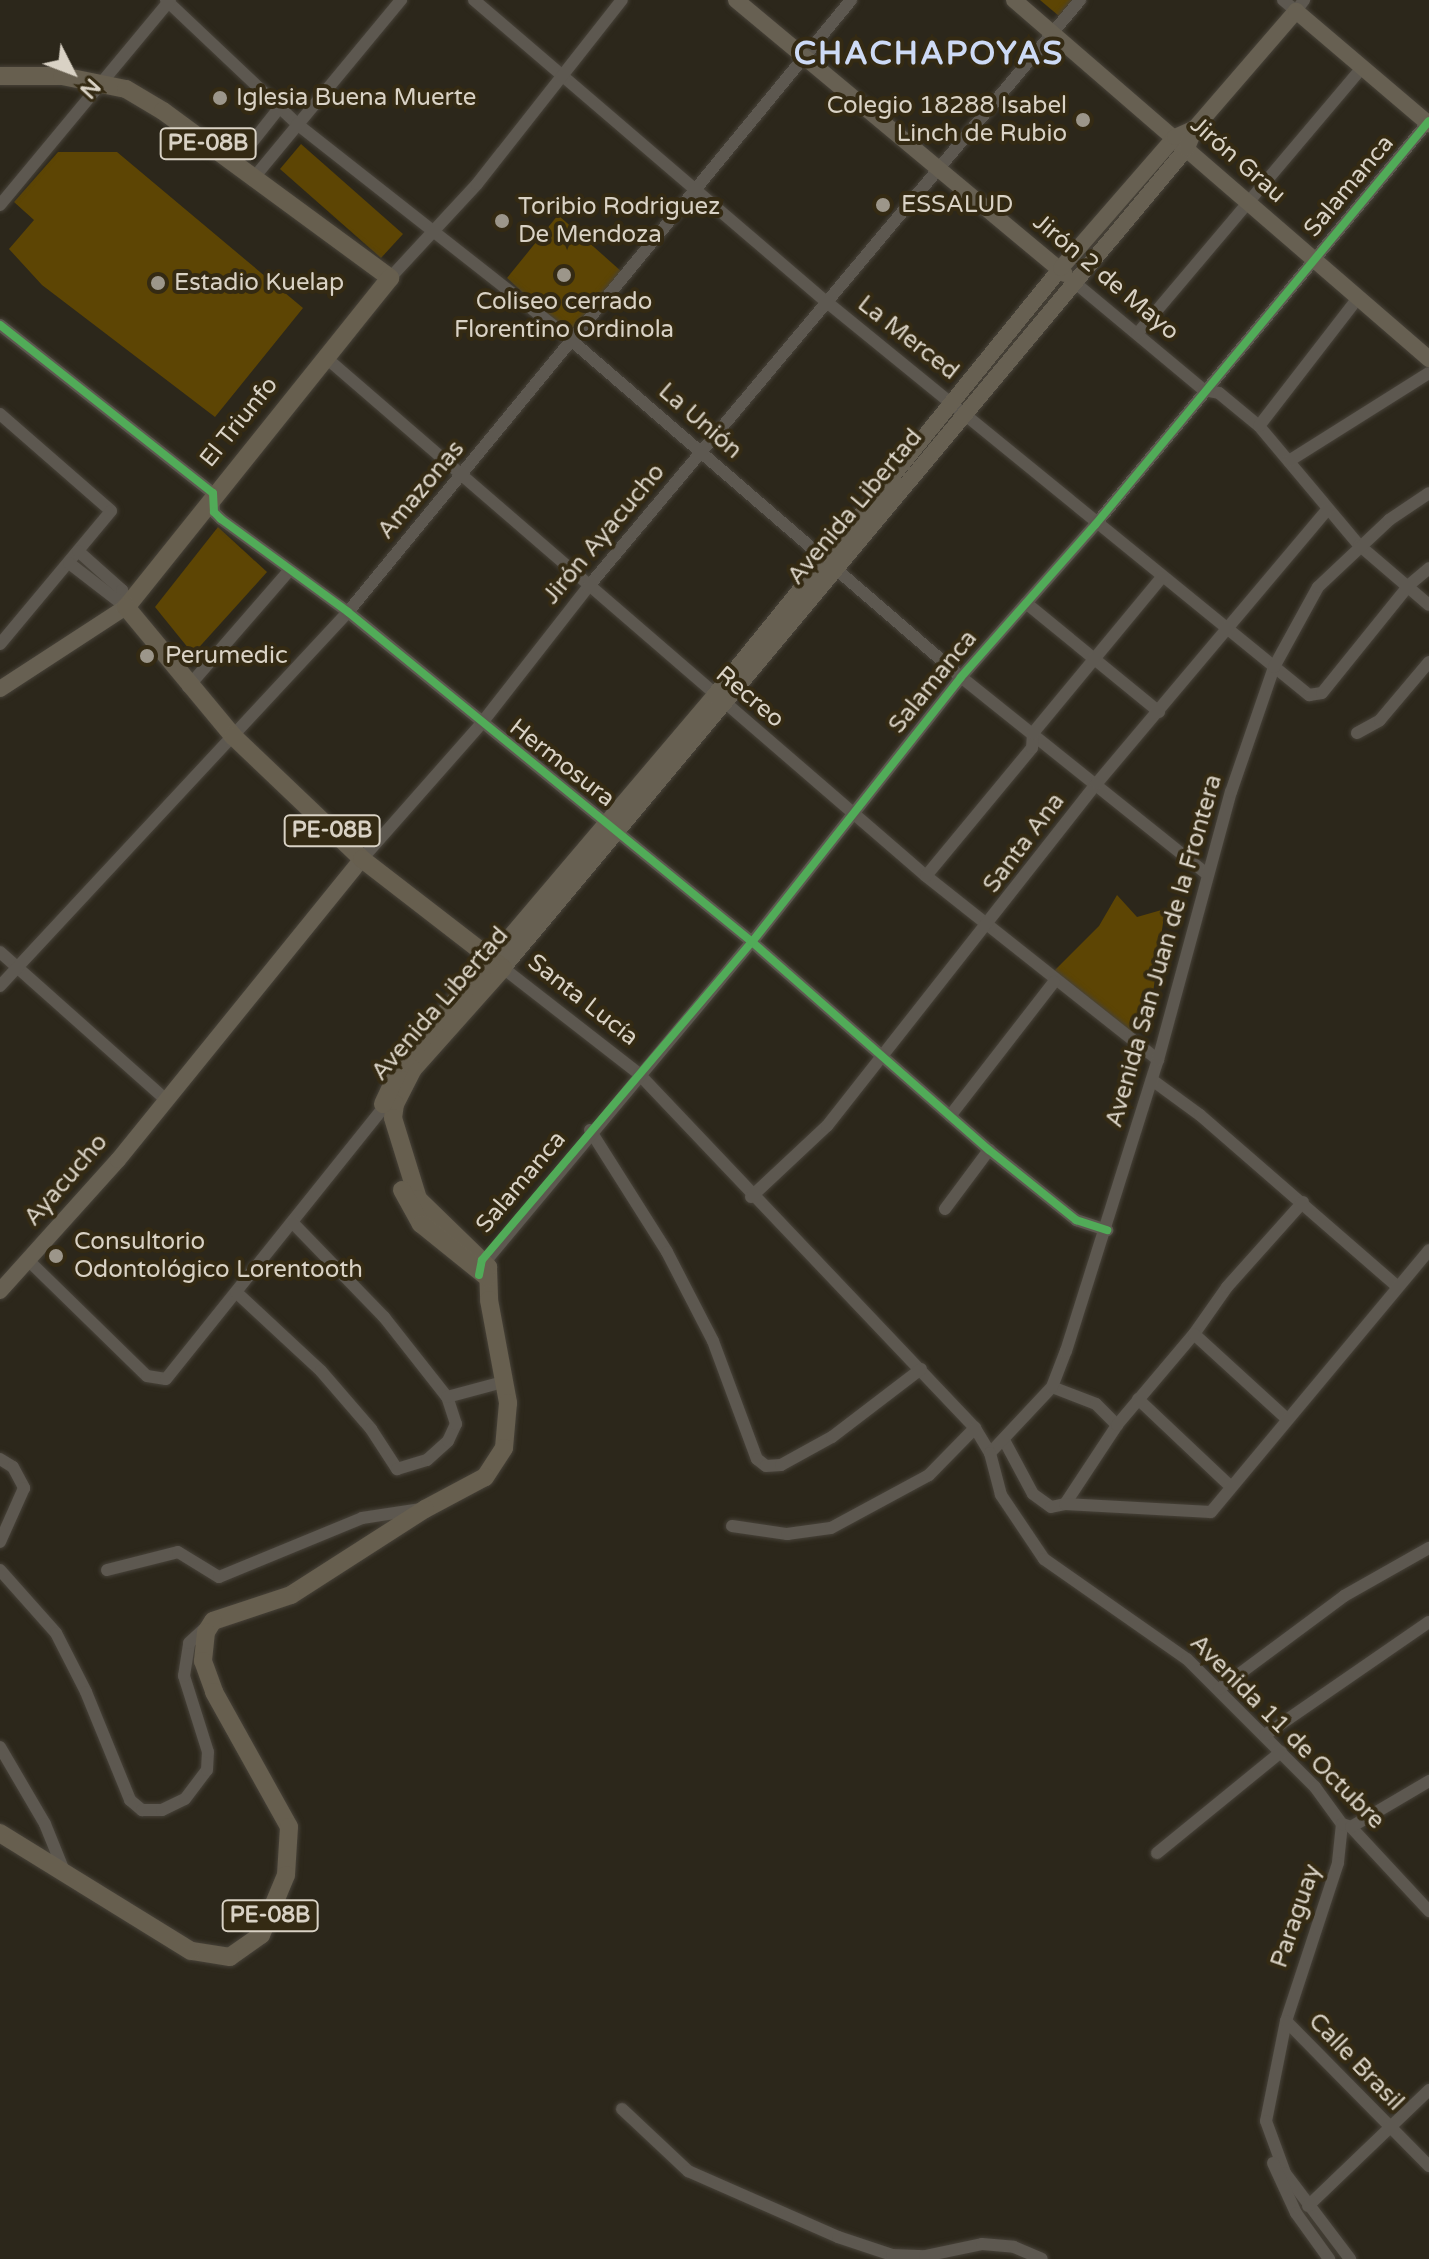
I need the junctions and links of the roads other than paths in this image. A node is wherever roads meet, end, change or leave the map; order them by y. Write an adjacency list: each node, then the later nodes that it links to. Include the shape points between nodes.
1 (401, 0): 18 (street)
2 (474, 0): 13 (street, La Merced)
3 (622, 0): 13 (street, El Triunfo)
4 (736, 0): 11 (main road, Jirón 2 de Mayo)
5 (851, 0): 11 (street, Amazonas)
6 (1014, 0): 10 (main road, Jirón Grau)
7 (1080, 0): 10 (street, Jirón Ayacucho)
8 (168, 1): 15 (street); 16 (street, La Unión)
9 (1294, 4): 12 (main road); 19 (main road, Avenida Libertad)
10 (1051, 34): 19 (main road, Jirón Grau); 21 (street, Jirón Ayacucho)
11 (803, 56): 21 (main road, Jirón 2 de Mayo); 23 (street, Amazonas)
12 (1362, 68): 17 (main road); 24 (street)
13 (560, 74): 23 (street, La Merced); 26 (street, El Triunfo, via 477,184)
14 (0, 76): 15 (highway, PE-08B, via 62,76)
15 (100, 83): 20 (highway, PE-08B, via 126,89 163,111); 25 (street)
16 (280, 107): 18 (street, La Unión); 20 (street)
17 (1428, 123): 27 (street, Salamanca)
18 (297, 124): 22 (street); 26 (street, La Unión)
19 (1181, 142): 24 (main road, Jirón Grau); 28 (main road, Avenida Libertad)
20 (234, 165): 22 (highway, PE-08B)
21 (940, 167): 28 (main road, Jirón 2 de Mayo); 31 (street, Jirón Ayacucho)
22 (252, 180): 29 (highway, PE-08B)
23 (693, 189): 31 (street, La Merced); 34 (street, Amazonas)
24 (1250, 199): 27 (main road, Jirón Grau); 33 (street)
25 (0, 205)
26 (431, 231): 29 (street, El Triunfo); 34 (street, La Unión)
27 (1312, 261): 30 (main road, Jirón Grau); 38 (street, Salamanca)
28 (1066, 275): 33 (street, Jirón 2 de Mayo); 39 (main road, Avenida Libertad)
29 (390, 278): 35 (highway, El Triunfo)
30 (1357, 299): 36 (main road, Jirón Grau); 41 (street)
31 (828, 303): 39 (street, La Merced); 42 (street, Jirón Ayacucho)
32 (0, 325): 45 (street, Hermosura)
33 (1137, 334): 38 (street, Jirón 2 de Mayo)
34 (571, 340): 42 (street, La Unión); 44 (street, Amazonas)
35 (324, 356): 44 (street, Recreo); 45 (highway, El Triunfo)
36 (1429, 359)
37 (1429, 373): 43 (street)
38 (1204, 390): 41 (street, Jirón 2 de Mayo, via 1219,393); 48 (street, Salamanca)
39 (959, 407): 48 (street, La Merced); 52 (main road, Avenida Libertad)
40 (0, 414): 50 (street, via 111,511)
41 (1259, 426): 43 (street, Jirón 2 de Mayo)
42 (704, 454): 52 (street, La Unión); 57 (street, Jirón Ayacucho)
43 (1289, 461): 47 (street, Jirón 2 de Mayo)
44 (460, 478): 57 (street, Recreo); 61 (street, Amazonas)
45 (213, 493): 54 (street, Hermosura, via 214,512); 60 (highway, El Triunfo)
46 (1429, 493): 49 (street, Avenida San Juan de la Frontera)
47 (1327, 510): 49 (street, Jirón 2 de Mayo); 62 (street, Santa Ana)
48 (1095, 525): 55 (street, La Merced); 58 (street, Salamanca)
49 (1359, 545): 56 (street, Jirón 2 de Mayo); 66 (street, Avenida San Juan de la Frontera, via 1306,604)
50 (78, 551): 51 (street); 60 (street, Santa Lucía, via 122,590)
51 (69, 563): 60 (street, Santa Lucía); 63 (street)
52 (830, 563): 67 (street, La Unión); 70 (main road, Avenida Libertad)
53 (1429, 568): 56 (street)
54 (289, 571): 61 (street, Hermosura); 68 (street)
55 (1161, 578): 62 (street, La Merced); 64 (street)
56 (1409, 585): 59 (street, Jirón 2 de Mayo); 66 (street, La Merced, via 1322,693 1309,695)
57 (588, 587): 70 (street, Recreo); 72 (street, Jirón Ayacucho)
58 (1026, 603): 64 (street); 67 (street, Salamanca)
59 (1429, 605)
60 (126, 607): 68 (highway, Santa Lucía / PE-08B); 69 (main road, El Triunfo)
61 (348, 612): 72 (street, Hermosura); 75 (street, Amazonas)
62 (1224, 630): 66 (street, La Merced); 71 (street, Santa Ana)
63 (0, 644)
64 (1095, 660): 71 (street); 73 (street)
65 (1429, 662): 74 (street, via 1380,720)
66 (1274, 667): 80 (street, Avenida San Juan de la Frontera)
67 (961, 677): 73 (street, La Unión); 77 (street, Salamanca)
68 (188, 687): 75 (highway, Santa Lucía / PE-08B)
69 (0, 689)
70 (719, 701): 77 (street, Recreo); 78 (main road, Avenida Libertad)
71 (1159, 712): 76 (street, Santa Ana)
72 (481, 724): 78 (street, Hermosura); 79 (street, Jirón Ayacucho)
73 (1033, 733): 76 (street, La Unión); 81 (street, via 1032,748)
74 (1357, 733)
75 (233, 736): 79 (highway, Santa Lucía / PE-08B); 86 (street, Amazonas)
76 (1097, 783): 80 (street, La Unión); 82 (street, Santa Ana)
77 (854, 813): 81 (street, Recreo); 83 (street, Salamanca)
78 (612, 828): 83 (street, Hermosura); 85 (main road, Avenida Libertad)
79 (362, 859): 85 (highway, Santa Lucía / PE-08B); 94 (main road, Jirón Ayacucho)
80 (1206, 873): 90 (street, Avenida San Juan de la Frontera)
81 (926, 876): 82 (street, Recreo)
82 (987, 928): 87 (street, Recreo); 89 (street, Santa Ana)
83 (752, 942): 89 (street, Hermosura); 91 (street, Salamanca)
84 (0, 952): 86 (street)
85 (497, 964): 91 (street, Santa Lucía); 93 (highway, Avenida Libertad); 95 (highway, Avenida Libertad, via 402,1063)
86 (16, 968): 88 (street, Amazonas); 94 (street)
87 (1054, 982): 90 (street, Recreo); 96 (street)
88 (0, 986)
89 (884, 1055): 96 (street, Hermosura); 99 (street, Santa Ana, via 801,1154)
90 (1158, 1060): 92 (street, Avenida San Juan de la Frontera)
91 (639, 1074): 97 (street, Salamanca); 99 (street, Santa Lucía)
92 (1152, 1080): 100 (street); 103 (street, Avenida San Juan de la Frontera)
93 (402, 1086): 95 (street, Avenida Libertad); 106 (highway, via 393,1118 418,1199)
94 (164, 1098): 105 (main road, Ayacucho)
95 (382, 1109): 102 (street); 106 (highway, via 387,1149 412,1214)
96 (950, 1116): 98 (street, Hermosura)
97 (590, 1130): 106 (street, Salamanca); 111 (street, via 667,1252 713,1341 757,1459 775,1467 832,1437)
98 (989, 1150): 101 (street); 103 (street, Hermosura, via 1076,1220)
99 (751, 1197): 111 (street, Santa Lucía)
100 (1303, 1202): 107 (street); 110 (street, via 1227,1287)
101 (945, 1209)
102 (292, 1222): 109 (street); 114 (street, via 384,1317)
103 (1107, 1230): 113 (street, Avenida San Juan de la Frontera)
104 (1429, 1250): 107 (street)
105 (28, 1260): 108 (main road, Ayacucho); 109 (street, via 147,1376 160,1381)
106 (483, 1271): 112 (highway)
107 (1398, 1287): 116 (street)
108 (0, 1291)
109 (236, 1292): 114 (street, via 321,1371 397,1469 427,1460 448,1441 456,1424)
110 (1194, 1334): 115 (street); 116 (street)
111 (921, 1369): 118 (street, Santa Lucía)
112 (503, 1382): 114 (street); 124 (highway, via 507,1429 497,1465 463,1491)
113 (1052, 1387): 117 (street, via 1096,1404); 119 (street, Avenida San Juan de la Frontera)
114 (447, 1397)
115 (1138, 1399): 117 (street); 122 (street)
116 (1287, 1419): 122 (street)
117 (1117, 1425): 123 (street)
118 (975, 1428): 120 (street, Santa Lucía); 125 (street, via 929,1475 831,1528 787,1534)
119 (1004, 1440): 120 (street, Avenida San Juan de la Frontera); 123 (street, via 1033,1494 1051,1507)
120 (990, 1453): 132 (street, Avenida 11 de Octubre, via 1001,1495 1044,1559 1068,1580 1154,1632)
121 (0, 1459): 126 (street, via 13,1467 24,1488)
122 (1231, 1487): 123 (street, via 1211,1512)
123 (1065, 1504)
124 (425, 1509): 129 (street, via 362,1518 219,1577 178,1552); 130 (highway, via 291,1595)
125 (732, 1526)
126 (0, 1542)
127 (1429, 1548): 132 (street, via 1344,1596)
128 (0, 1570): 130 (street, via 56,1633 130,1800 142,1810 162,1810 185,1799 207,1770 208,1752 184,1676 184,1657 189,1643)
129 (107, 1570)
130 (213, 1621): 140 (highway, PE-08B, via 202,1642 214,1692 289,1827 286,1875 261,1935 230,1957 191,1951)
131 (1429, 1622): 133 (street)
132 (1219, 1689): 133 (street, Avenida 11 de Octubre)
133 (1265, 1735): 135 (street, Avenida 11 de Octubre)
134 (0, 1747): 140 (street, via 45,1824)
135 (1281, 1752): 137 (street, Avenida 11 de Octubre); 139 (street)
136 (1429, 1781): 137 (street)
137 (1346, 1825): 141 (street, Avenida 11 de Octubre); 142 (street, Paraguay)
138 (0, 1833): 140 (highway, PE-08B)
139 (1157, 1853)
140 (64, 1871)
141 (1429, 1911)
142 (1286, 2021): 145 (street, Paraguay); 146 (street, Calle Brasil)
143 (1429, 2090): 146 (street)
144 (622, 2109): 149 (street, via 688,2171 838,2237 892,2255 925,2256 982,2244 1014,2247)
145 (1266, 2121): 148 (street, via 1285,2173); 150 (street, via 1278,2178)
146 (1390, 2129): 147 (street, Calle Brasil); 148 (street)
147 (1429, 2166)
148 (1308, 2206): 151 (street)
149 (1042, 2259)
150 (1329, 2259)
151 (1350, 2259)

